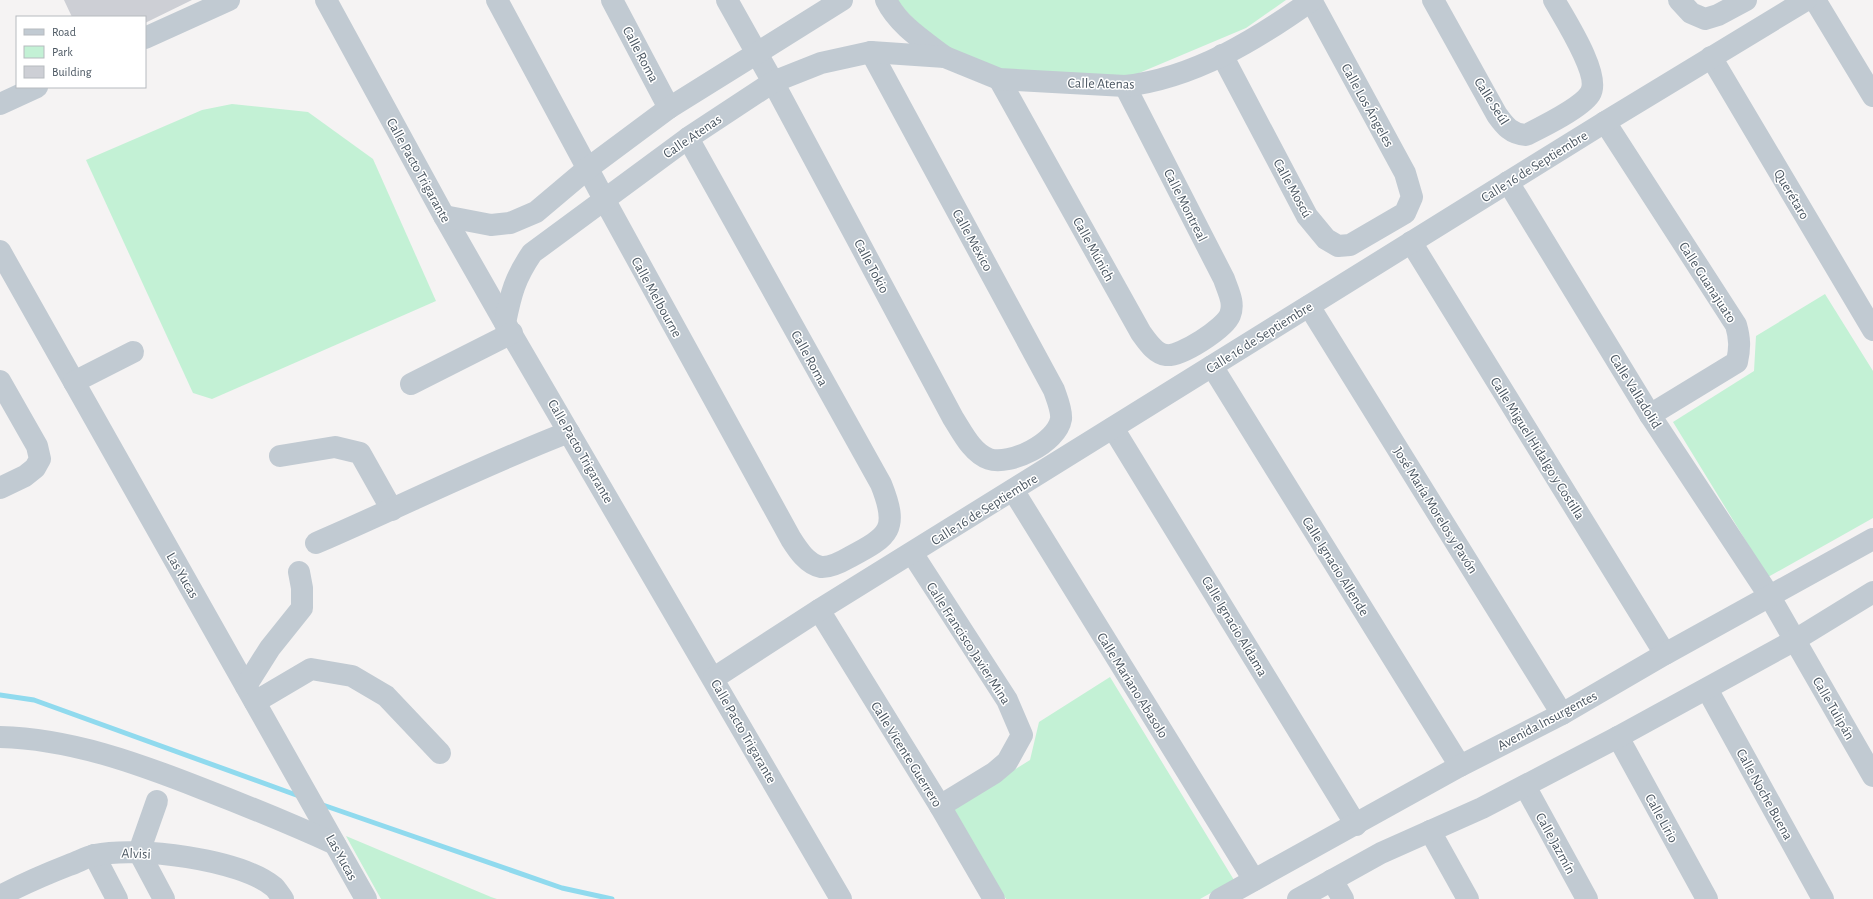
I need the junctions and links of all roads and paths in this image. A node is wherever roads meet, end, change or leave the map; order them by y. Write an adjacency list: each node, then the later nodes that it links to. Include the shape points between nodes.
1 (229, 0): 15 (street)
2 (326, 0): 34 (street, Calle Pacto Trigarante)
3 (497, 0): 30 (street, Calle Melbourne)
4 (612, 0): 27 (street, Calle Roma)
5 (727, 0): 17 (street, Calle Tokio)
6 (842, 0): 17 (street)
7 (886, 0): 19 (street, Calle Atenas, via 912,32)
8 (1311, 0): 18 (street, Calle Atenas, via 1244,44); 33 (street, Calle Los Ángeles, via 1405,173 1412,197)
9 (1433, 0): 10 (street, Calle Seúl, via 1497,115 1506,127 1516,134 1526,135 1583,102 1591,93 1594,83 1592,72)
10 (1554, 0)
11 (1679, 0): 12 (street, via 1691,13 1705,19)
12 (1746, 0)
13 (1806, 0): 20 (street, Calle 16 de Septiembre)
14 (1815, 0): 25 (street)
15 (146, 38)
16 (871, 52): 19 (street, Calle Atenas); 22 (street, Calle Atenas, via 821,63); 49 (street, Calle México, via 1050,383 1060,406 1061,419)
17 (757, 54): 22 (street, Calle Tokio); 27 (street)
18 (1222, 55): 23 (street, Calle Atenas, via 1171,77); 33 (street, Calle Moscú, via 1307,216 1326,239 1338,246 1350,245)
19 (945, 57): 21 (street, Calle Atenas)
20 (1711, 57): 28 (street, Calle 16 de Septiembre); 40 (street, Querétaro)
21 (999, 79): 23 (street, Calle Atenas); 38 (street, Calle Múnich, via 1148,343 1166,355 1178,353)
22 (773, 82): 29 (street, Calle Atenas); 49 (street, Calle Tokio, via 967,440 977,452 988,459 1002,460 1018,457 1044,443)
23 (1125, 86): 38 (street, Calle Montreal, via 1224,279 1232,304 1230,315)
24 (35, 88): 26 (street)
25 (1873, 96)
26 (0, 104)
27 (669, 108): 30 (street)
28 (1605, 122): 31 (street, Calle 16 de Septiembre); 46 (street, Calle Guanajuato, via 1736,325 1739,335 1737,362)
29 (688, 138): 32 (street, Calle Atenas); 57 (street, Calle Roma, via 881,484 888,501 890,515 885,536)
30 (587, 169): 32 (street, Calle Melbourne); 34 (street, via 536,212 510,223 491,225)
31 (1508, 182): 35 (street, Calle 16 de Septiembre); 46 (street, Calle Valladolid)
32 (604, 200): 39 (street, Calle Atenas, via 532,253 519,273 511,293); 57 (street, Calle Melbourne, via 790,538 811,563 823,567)
33 (1406, 213)
34 (444, 216): 39 (street, Calle Pacto Trigarante)
35 (1411, 242): 37 (street, Calle 16 de Septiembre); 63 (street, Calle Miguel Hidalgo y Costilla)
36 (0, 251): 44 (street, Las Yucas)
37 (1309, 306): 42 (street, Calle 16 de Septiembre); 67 (street, José María Morelos y Pavón)
38 (1223, 326)
39 (508, 328): 45 (street); 48 (street, Calle Pacto Trigarante)
40 (1873, 330)
41 (133, 352): 44 (street)
42 (1212, 366): 47 (street, Calle 16 de Septiembre); 71 (street, Calle Ignacio Allende)
43 (0, 381): 51 (street, via 37,446 40,459 35,468 25,476)
44 (74, 382): 66 (street, Las Yucas)
45 (411, 384)
46 (1650, 415): 60 (street, Calle Valladolid)
47 (1113, 428): 52 (street, Calle 16 de Septiembre); 76 (street, Calle Ignacio Aldama)
48 (569, 432): 53 (street, via 530,447); 64 (street, Calle Pacto Trigarante)
49 (1056, 432)
50 (280, 456): 53 (street, via 335,447 360,453)
51 (0, 488)
52 (1013, 490): 56 (street, Calle 16 de Septiembre); 81 (street, Calle Mariano Abasolo)
53 (392, 510): 55 (street)
54 (1873, 539): 60 (street, Avenida Insurgentes)
55 (316, 543)
56 (912, 553): 61 (street, Calle 16 de Septiembre); 75 (street, Calle Francisco Javier Mina, via 1008,700 1022,735 1007,762 994,773)
57 (840, 562)
58 (299, 572): 66 (street, via 302,608 270,648)
59 (1873, 592): 62 (street)
60 (1770, 597): 62 (street, Calle Valladolid); 63 (street, Avenida Insurgentes)
61 (819, 610): 64 (street, Calle 16 de Septiembre); 75 (street, Calle Vicente Guerrero)
62 (1795, 640): 65 (street); 72 (street, Calle Tulipán)
63 (1665, 654): 67 (street, Avenida Insurgentes)
64 (714, 678): 88 (street, Calle Pacto Trigarante)
65 (1707, 689): 69 (street); 96 (street, Calle Noche Buena)
66 (251, 694): 70 (street, via 311,669 352,676 386,696); 78 (street, Las Yucas)
67 (1562, 714): 71 (street, Avenida Insurgentes)
68 (0, 737): 78 (street, via 65,744 102,753)
69 (1618, 737): 73 (street); 95 (street, Calle Lirio)
70 (440, 753)
71 (1460, 766): 76 (street, Avenida Insurgentes)
72 (1873, 776)
73 (1525, 786): 77 (street); 94 (street, Calle Jazmín)
74 (157, 801): 79 (street)
75 (940, 806): 89 (street, Calle Vicente Guerrero)
76 (1356, 825): 81 (street, Avenida Insurgentes)
77 (1430, 831): 82 (street); 93 (street)
78 (332, 838): 87 (street, Las Yucas)
79 (139, 852): 80 (street, Alvisi, via 119,851); 83 (street, Alvisi, via 200,859 259,878); 86 (street)
80 (94, 856): 84 (street, Alvisi, via 53,871); 85 (street)
81 (1254, 880): 90 (street, Avenida Insurgentes)
82 (1332, 880): 91 (street); 92 (street)
83 (279, 893)
84 (0, 896)
85 (117, 899)
86 (164, 899)
87 (366, 899)
88 (841, 899)
89 (994, 899)
90 (1220, 899)
91 (1298, 899)
92 (1343, 899)
93 (1468, 899)
94 (1587, 899)
95 (1707, 899)
96 (1823, 899)

